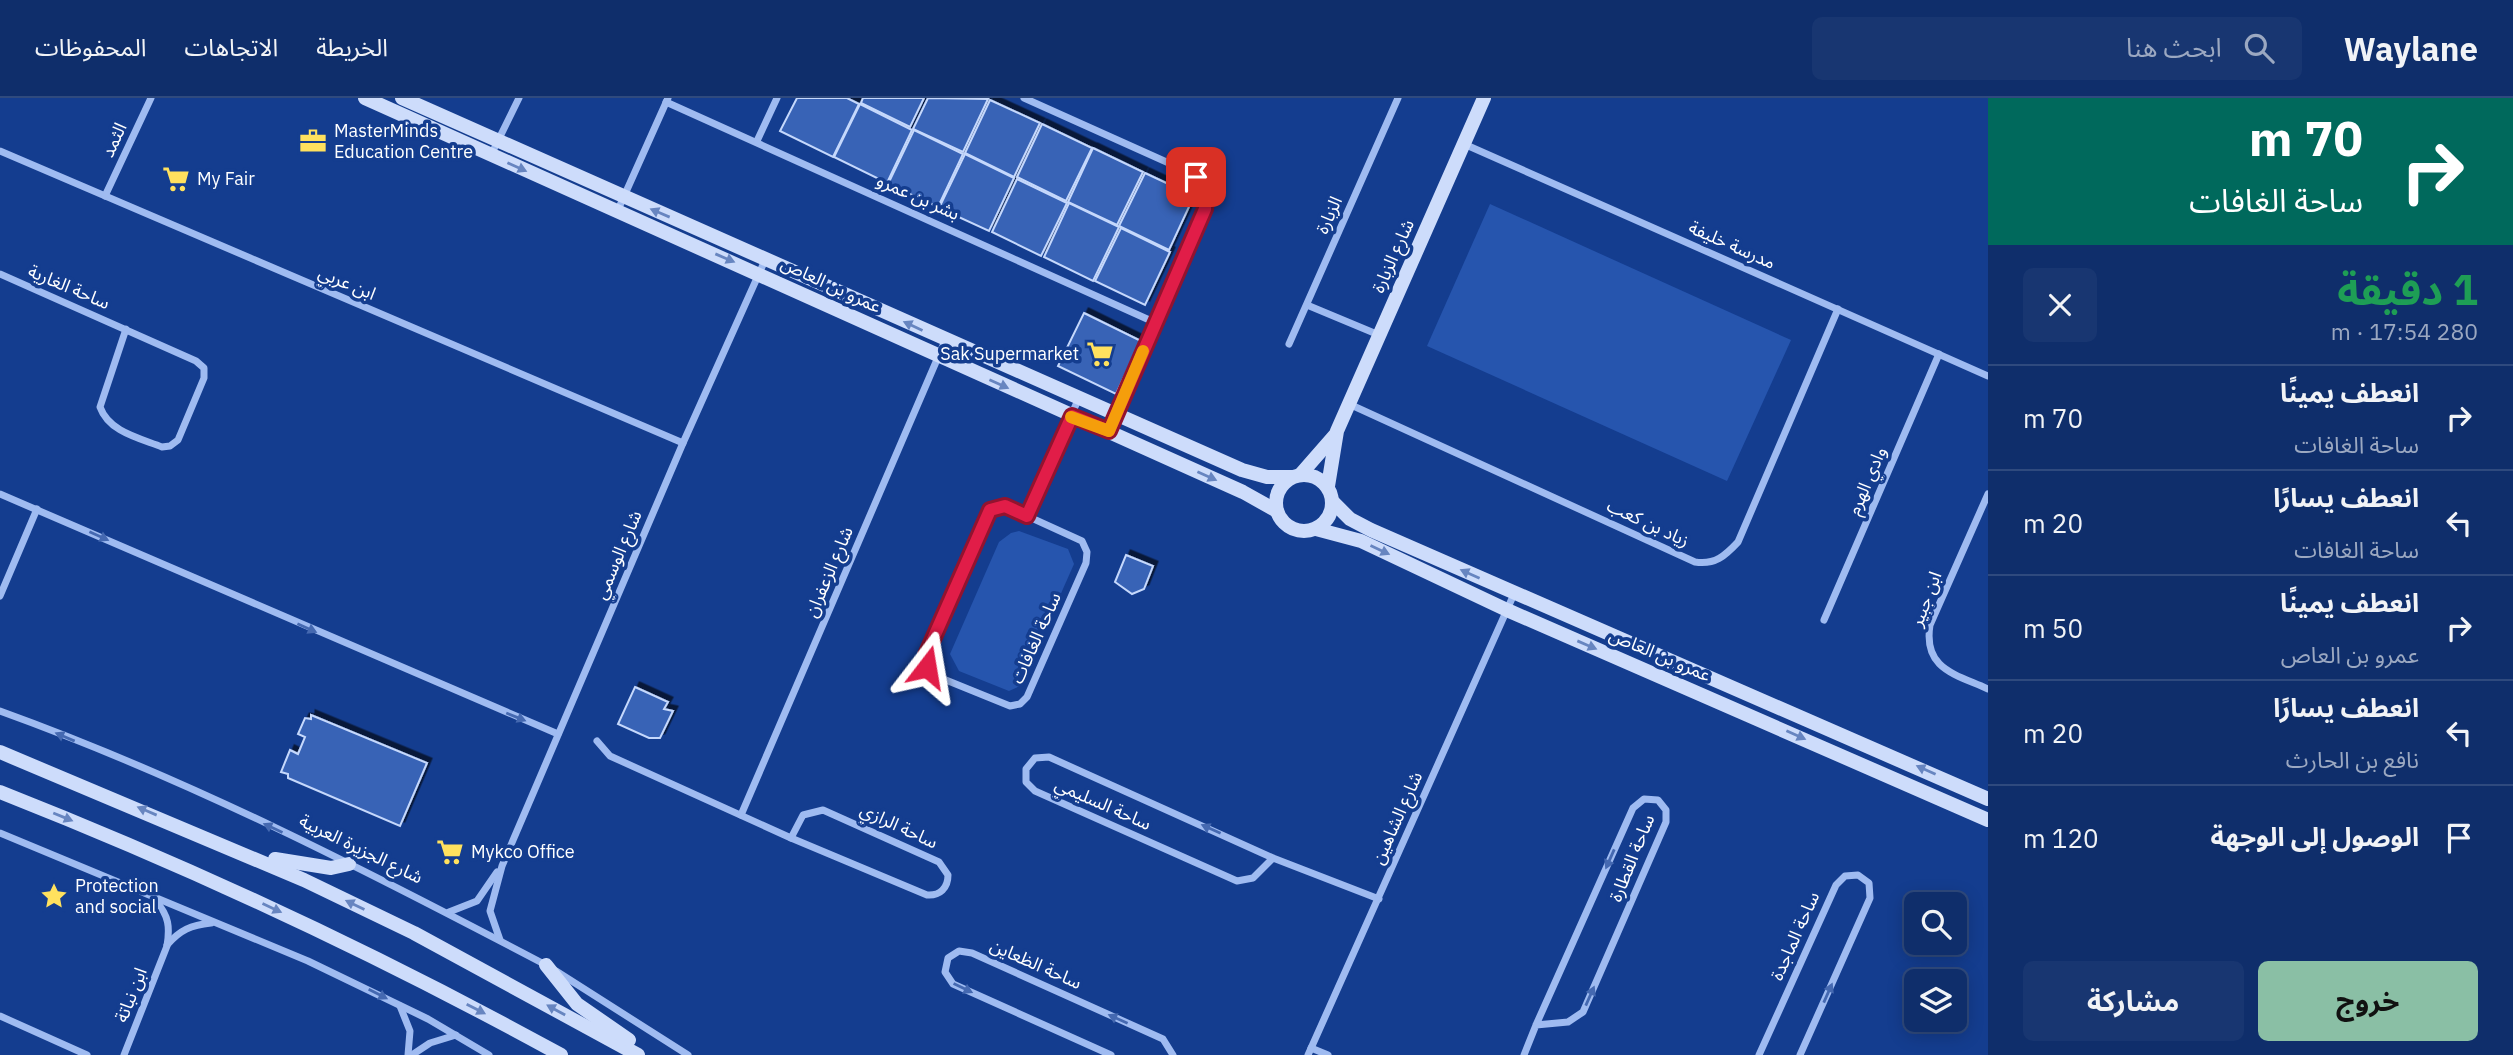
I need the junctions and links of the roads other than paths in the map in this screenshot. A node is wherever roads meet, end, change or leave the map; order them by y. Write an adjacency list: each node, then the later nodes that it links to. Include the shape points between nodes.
1 (151, 98): 14 (street, الثمد)
2 (365, 98): 12 (street, عمرو بن العاص)
3 (402, 98): 12 (street, عمرو بن العاص)
4 (519, 98): 12 (street)
5 (777, 98): 10 (street)
6 (1024, 98): 22 (street, via 1191,173 1201,182 1205,209)
7 (1398, 98): 20 (street, الزبارة)
8 (1484, 98): 11 (street, شارع الزبارة)
9 (667, 100): 10 (street, بشر بن عمرو); 15 (street)
10 (757, 141): 22 (street, بشر بن عمرو)
11 (1464, 144): 21 (street, مدرسة خليفة); 24 (street, شارع الزبارة)
12 (495, 149): 15 (street, عمرو بن العاص); 16 (street, عمرو بن العاص, one-way to 16)
13 (0, 151): 14 (street, ابن عربي)
14 (105, 196): 36 (street, ابن عربي)
15 (622, 197): 16 (street); 17 (street, عمرو بن العاص, one-way to 15)
16 (617, 212): 18 (street, عمرو بن العاص, one-way to 18)
17 (766, 258): 18 (street, شارع الوسمي); 25 (street, عمرو بن العاص, one-way to 17)
18 (760, 273): 28 (street, عمرو بن العاص); 36 (street, شارع الوسمي)
19 (0, 274): 23 (street, ساحة الغارية)
20 (1307, 304): 24 (street); 26 (street, الزبارة)
21 (1838, 309): 27 (street, مدرسة خليفة); 31 (street, زياد بن كعب, via 1738,542 1719,560 1706,564)
22 (1156, 323): 33 (street)
23 (126, 329): 23 (street, ساحة الغارية, via 204,368 178,440 170,446 114,428 104,419 100,407)
24 (1378, 335): 31 (street, شارع الزبارة)
25 (945, 341): 28 (street, شارع الزعفران); 30 (street, عمرو بن العاص)
26 (1289, 344)
27 (1939, 354): 29 (street, مدرسة خليفة); 49 (street, وادي الهرم)
28 (939, 357): 32 (street, عمرو بن العاص, one-way to 32); 57 (street, شارع الزعفران)
29 (1988, 376)
30 (1078, 400): 32 (street); 33 (street, عمرو بن العاص)
31 (1349, 404): 35 (street, شارع الزبارة)
32 (1072, 416): 34 (street, عمرو بن العاص); 44 (street)
33 (1115, 416): 34 (street); 37 (street, عمرو بن العاص, via 1254,475)
34 (1109, 431): 43 (street, عمرو بن العاص, one-way to 43)
35 (1338, 431): 37 (street, شارع الزبارة); 38 (street, شارع الزبارة)
36 (683, 443): 52 (street, شارع الوسمي)
37 (1296, 476): 38 (street, via 1315,477); 43 (street, via 1280,488)
38 (1328, 486): 41 (street)
39 (0, 494): 42 (street)
40 (1988, 494): 50 (street, ابن جبير, via 1927,640 1941,667)
41 (1333, 502): 45 (street, via 1328,518); 46 (street, عمرو بن العاص, one-way to 41, via 1361,525)
42 (37, 509): 47 (street); 52 (street, one-way to 52)
43 (1277, 511): 45 (street, via 1293,529)
44 (1027, 516): 44 (street, ساحة الغافات, via 1005,506 990,510 925,661 936,677 1010,706 1027,697 1087,558 1082,541)
45 (1316, 529): 48 (street, عمرو بن العاص, one-way to 48, via 1361,541)
46 (1514, 594): 48 (street, شارع الشاهين); 56 (street, عمرو بن العاص, one-way to 46)
47 (0, 596)
48 (1507, 610): 58 (street, عمرو بن العاص, one-way to 58); 66 (street, شارع الشاهين)
49 (1824, 620)
50 (1988, 689)
51 (0, 711): 63 (street, شارع الجزيرة العربية, one-way to 51, via 186,787)
52 (558, 734): 64 (street, شارع الوسمي)
53 (597, 741): 57 (street, ساحة الرازي, via 610,756)
54 (0, 752): 61 (street, one-way to 54)
55 (0, 792): 82 (street, one-way to 82, via 241,893)
56 (1988, 799)
57 (741, 815): 60 (street, ساحة الرازي)
58 (1988, 820)
59 (0, 833): 65 (street)
60 (791, 838): 60 (street, ساحة الرازي, via 927,895 943,891 948,881 939,862 823,810 803,815)
61 (243, 852): 63 (street, via 331,868); 83 (street, one-way to 61, via 414,933)
62 (1273, 858): 62 (street, ساحة السليمي, one-way to 62, via 1049,757 1035,758 1026,769 1027,782 1035,791 1237,881 1253,878); 66 (street, ساحة السليمي)
63 (349, 864): 67 (street, شارع الجزيرة العربية)
64 (502, 866): 67 (street, شارع الوسمي, via 477,901); 69 (street, شارع الوسمي, via 490,911)
65 (153, 898): 68 (street); 70 (street, ابن نباتة, via 165,912 170,929)
66 (1379, 899): 77 (street, شارع الشاهين)
67 (448, 912): 69 (street, شارع الجزيرة العربية)
68 (212, 923): 70 (street, via 178,933); 72 (street, one-way to 72, via 308,961)
69 (500, 941): 71 (street, شارع الجزيرة العربية)
70 (167, 946): 79 (street, ابن نباتة)
71 (546, 965): 84 (street, via 577,1004); 85 (street, شارع الجزيرة العربية)
72 (399, 1005): 76 (street); 80 (street, via 410,1031)
73 (2, 1017): 75 (street); 78 (street)
74 (1535, 1026): 74 (street, ساحة القطارة, one-way to 74, via 1568,1022 1583,1012 1666,822 1666,810 1658,800 1644,799 1633,807); 89 (street, ساحة القطارة)
75 (0, 1027)
76 (456, 1035): 80 (street); 81 (street)
77 (1310, 1051): 88 (street)
78 (87, 1055)
79 (124, 1055)
80 (410, 1055)
81 (489, 1055)
82 (561, 1055)
83 (638, 1055)
84 (646, 1055)
85 (688, 1055)
86 (1111, 1055): 87 (street, ساحة الظعاين, one-way to 86, via 1163,1039 972,953 959,951 948,958 945,972 953,984)
87 (1173, 1055)
88 (1328, 1055)
89 (1524, 1055)
90 (1759, 1055): 91 (street, ساحة الماجدة, one-way to 90, via 1870,898 1869,883 1858,875 1838,881)
91 (1800, 1055)

